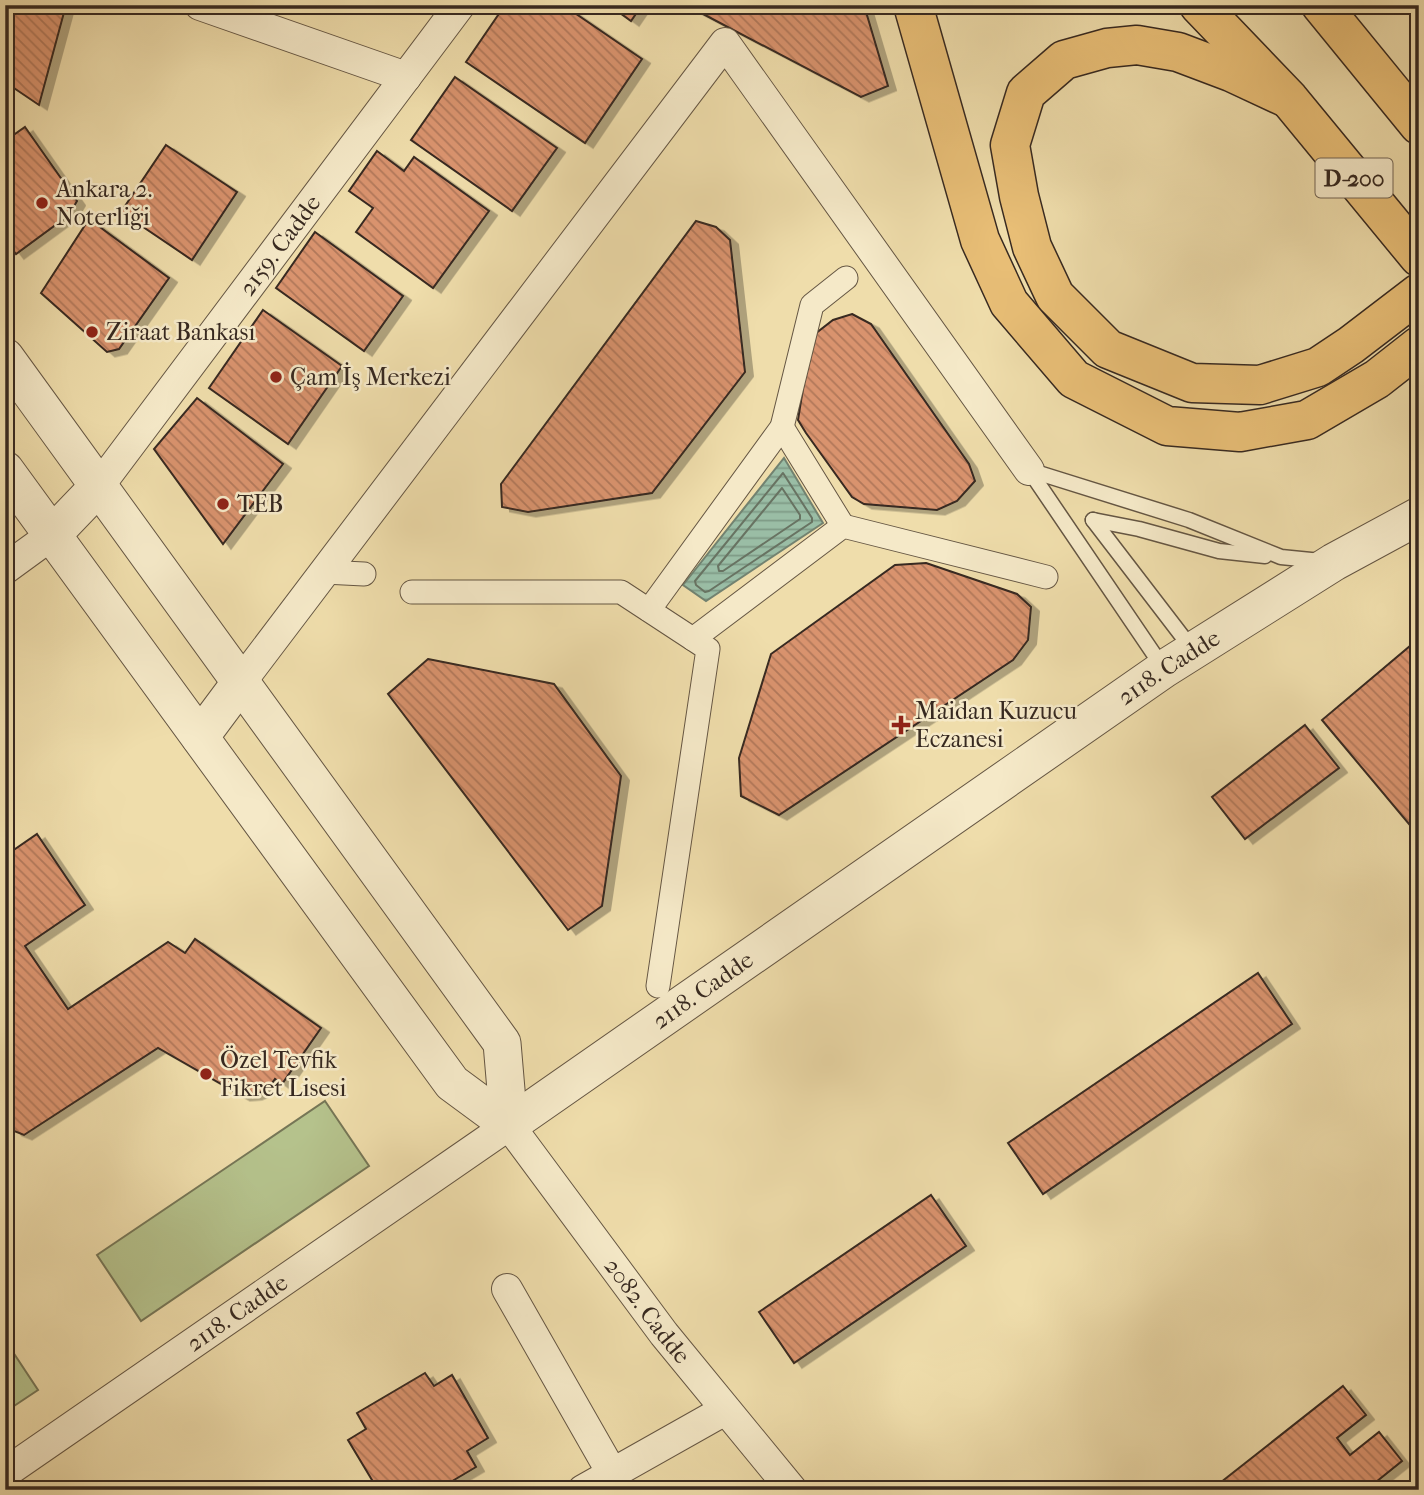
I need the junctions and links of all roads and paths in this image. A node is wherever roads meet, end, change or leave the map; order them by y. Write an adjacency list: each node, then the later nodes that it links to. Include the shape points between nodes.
1 (200, 5): 7 (street)
2 (460, 5): 7 (street, 2159. Cadde)
3 (913, 5): 13 (main road, via 980,240 1009,303 1074,379 1167,426 1240,432 1307,420 1377,379)
4 (1199, 5): 8 (main road, D-200)
5 (1321, 5): 9 (main road)
6 (1346, 5): 9 (main road)
7 (406, 77): 18 (street, 2159. Cadde)
8 (1289, 99): 10 (main road, D-200); 12 (main road, via 1178,52 1136,45 1064,60 1026,93 1010,145 1032,247 1055,296 1108,349 1192,383 1261,385 1318,367)
9 (1418, 123)
10 (1419, 257)
11 (846, 278): 15 (street, via 812,304)
12 (1419, 293)
13 (1419, 346)
14 (5, 357): 18 (street)
15 (782, 427): 20 (street); 29 (street)
16 (5, 470): 21 (street)
17 (1029, 470): 22 (lane, via 1189,520); 25 (street, via 725,43); 31 (lane)
18 (99, 486): 21 (street); 32 (street)
19 (1415, 516): 23 (street, 2118. Cadde)
20 (844, 526): 27 (street); 30 (street)
21 (52, 534): 24 (street); 33 (street)
22 (1281, 557): 23 (lane); 31 (lane, via 1219,551 1093,520)
23 (1334, 562): 31 (street, 2118. Cadde)
24 (5, 569)
25 (324, 572): 26 (street); 32 (street)
26 (365, 574)
27 (1046, 577)
28 (412, 592): 29 (street, via 621,592)
29 (649, 610): 30 (street)
30 (692, 639): 34 (street, via 708,649)
31 (1178, 660): 35 (street, 2118. Cadde)
32 (241, 682): 33 (street); 35 (street, via 502,1043)
33 (200, 737): 35 (street, via 452,1083)
34 (658, 986)
35 (509, 1125): 37 (street, 2082. Cadde); 38 (street, 2118. Cadde)
36 (507, 1289): 39 (street)
37 (725, 1410): 39 (street); 41 (street, 2082. Cadde)
38 (5, 1474)
39 (612, 1474): 40 (street)
40 (583, 1490)
41 (792, 1490)

